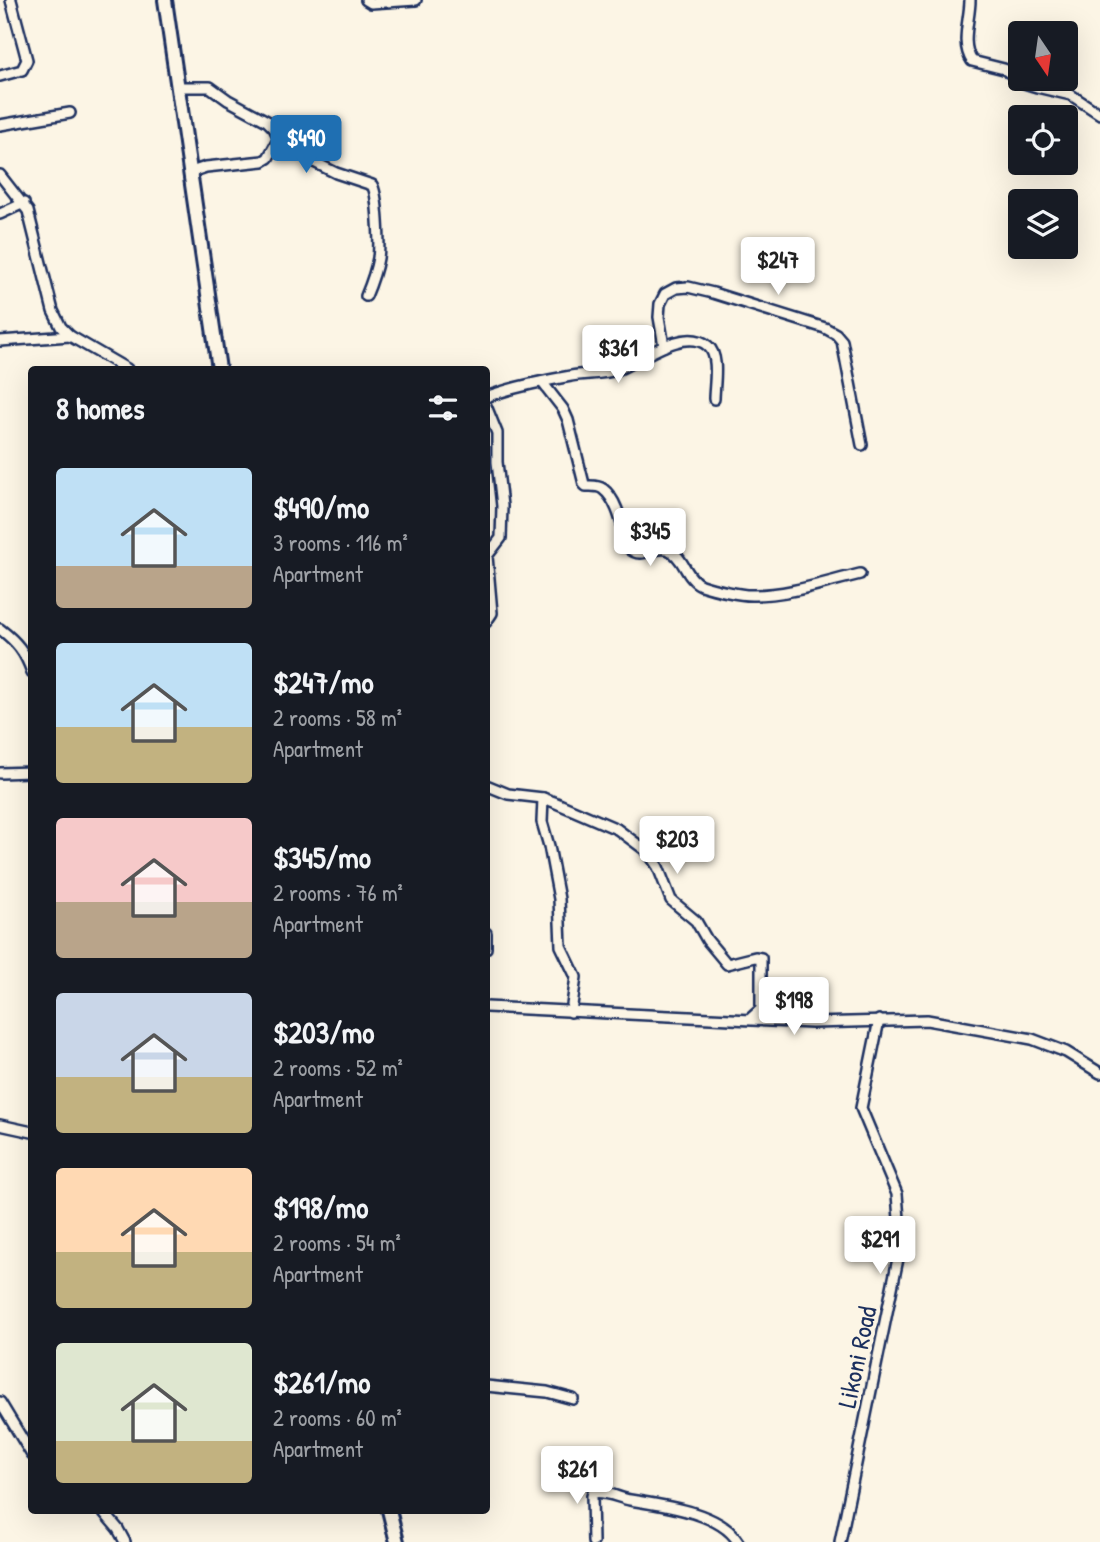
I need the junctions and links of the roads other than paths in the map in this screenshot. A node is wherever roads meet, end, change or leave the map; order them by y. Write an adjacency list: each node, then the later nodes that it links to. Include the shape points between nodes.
1 (10, 0): 6 (street, via 27,60 22,70)
2 (165, 0): 7 (street)
3 (366, 0): 4 (street)
4 (415, 0)
5 (970, 0): 9 (street, via 965,41 972,61 1004,69 1024,83 1071,95)
6 (0, 76)
7 (178, 87): 11 (street, via 210,87 267,121); 12 (street)
8 (71, 113): 10 (street)
9 (1100, 114)
10 (0, 125)
11 (279, 138): 12 (street, via 263,161); 16 (street, via 310,160 375,189 378,251)
12 (191, 172): 21 (street)
13 (0, 174): 14 (street)
14 (24, 203): 15 (street); 17 (street, via 53,311)
15 (0, 214)
16 (366, 296)
17 (70, 336): 18 (street); 20 (street)
18 (0, 341)
19 (664, 346): 22 (street, via 611,372); 24 (street, via 691,341 708,345 715,361); 26 (street, via 660,304 665,294 676,288 713,293 825,328 842,341)
20 (122, 366)
21 (219, 366)
22 (542, 382): 23 (street); 28 (street, via 564,409 584,484 604,490 633,552 664,549 677,556 700,584 753,596)
23 (490, 396)
24 (714, 399)
25 (490, 416): 27 (street, via 497,433 502,506 500,538)
26 (862, 445)
27 (490, 552)
28 (860, 574)
29 (490, 590): 30 (street)
30 (490, 615)
31 (0, 629): 32 (street, via 13,638)
32 (28, 662)
33 (28, 772): 34 (street)
34 (0, 773)
35 (490, 786): 36 (street)
36 (543, 798): 38 (street, via 542,822 559,899 561,946 576,977); 39 (street, via 617,829 648,852 671,900 696,921 727,964 761,958 761,1009)
37 (490, 1007): 38 (street)
38 (571, 1012): 39 (street)
39 (751, 1018): 40 (street, via 812,1023)
40 (879, 1020): 41 (street, via 927,1020 1032,1039 1066,1052); 54 (street, Likoni Road, via 861,1108 897,1194 901,1244)
41 (1100, 1073)
42 (0, 1125): 43 (street)
43 (28, 1131)
44 (490, 1386): 45 (street)
45 (573, 1399)
46 (0, 1402): 47 (street)
47 (28, 1448)
48 (106, 1514): 50 (street)
49 (390, 1514): 51 (street)
50 (125, 1542)
51 (397, 1542)
52 (593, 1542): 53 (street, via 592,1496 600,1492 712,1521 732,1532)
53 (738, 1542)
54 (840, 1542)

